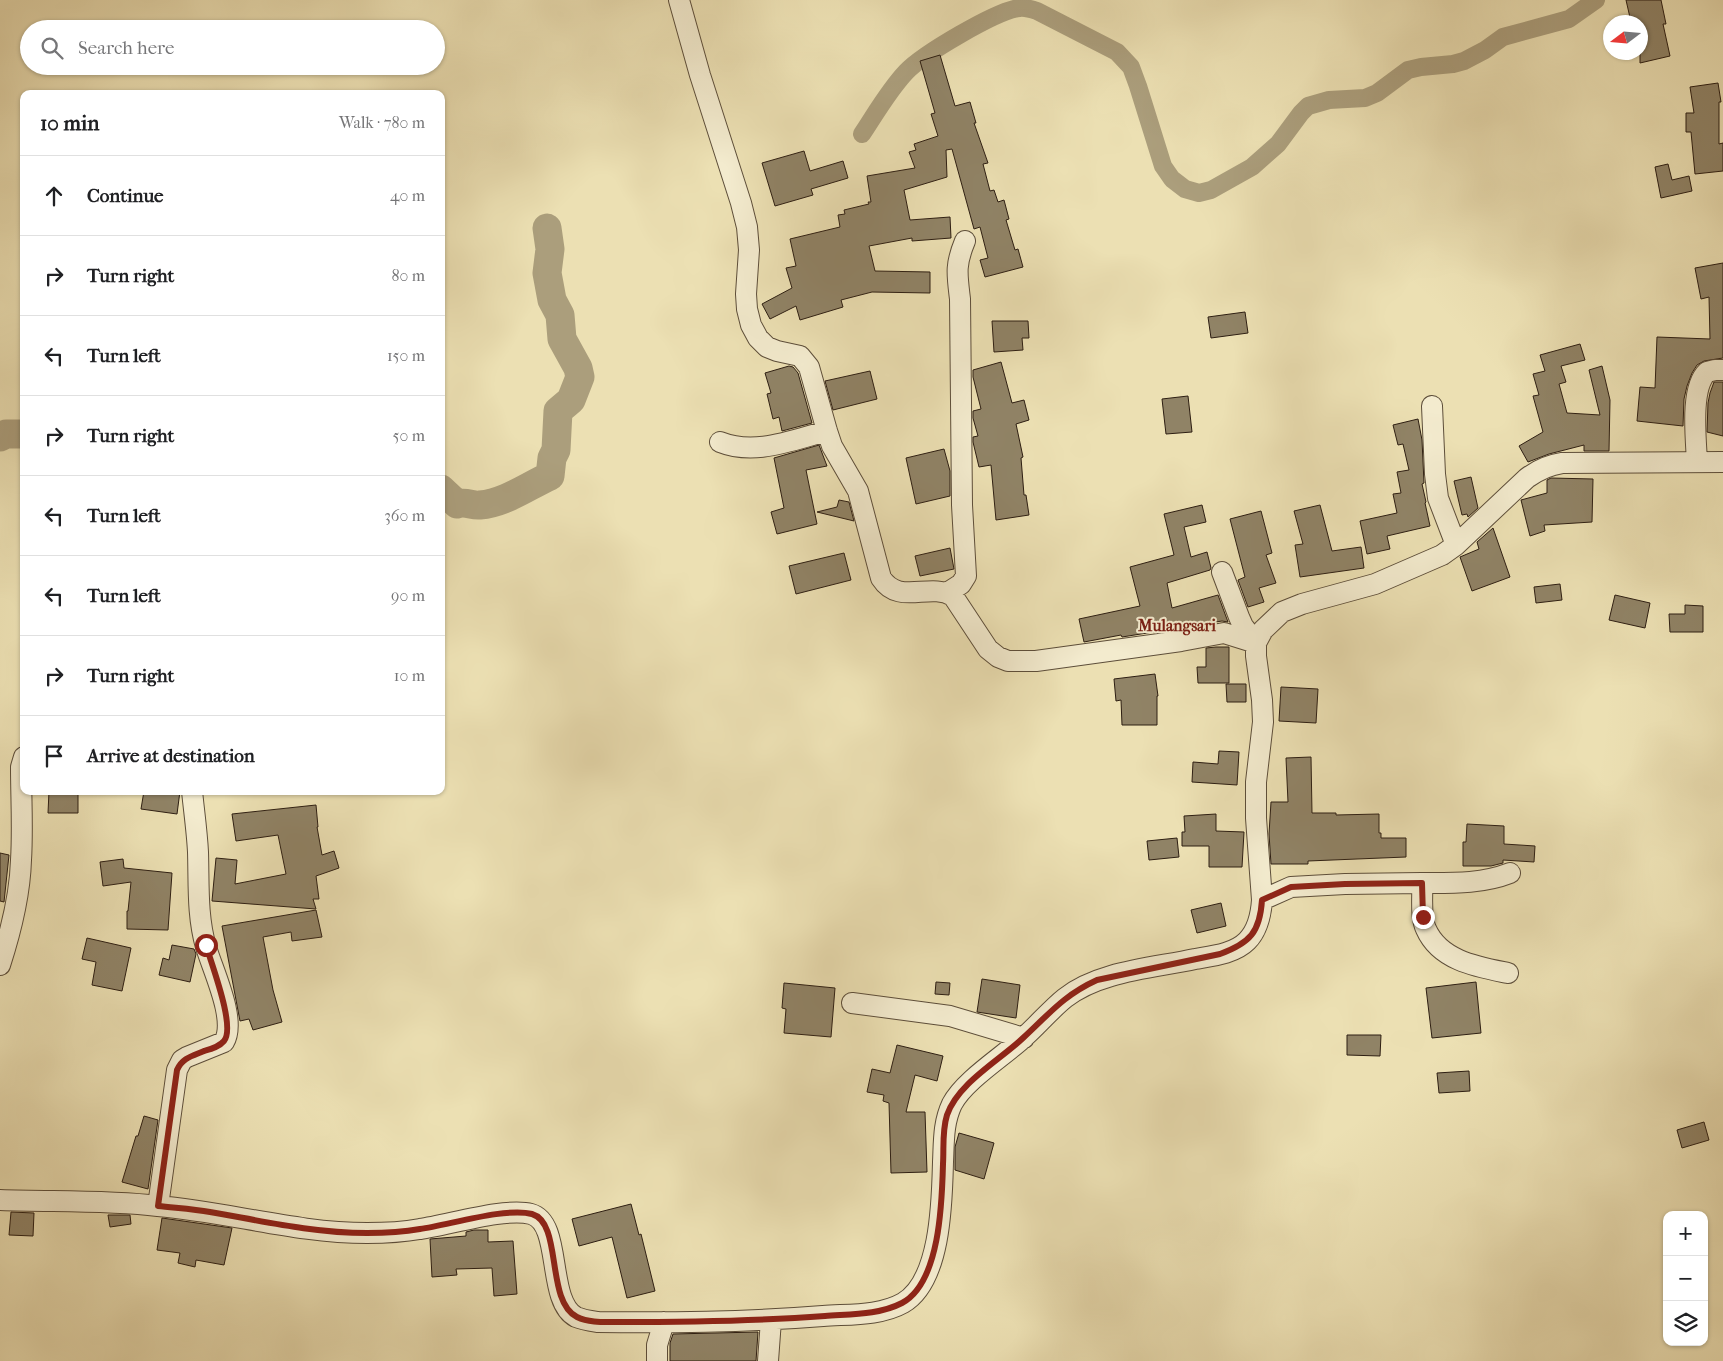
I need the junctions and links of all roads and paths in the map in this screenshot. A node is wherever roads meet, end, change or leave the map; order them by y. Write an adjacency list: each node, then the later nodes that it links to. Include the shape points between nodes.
1 (679, 0): 5 (street, via 741,203 750,250 746,294 751,325 767,347 805,360 810,367)
2 (966, 241): 11 (street, via 957,267 966,576 961,584)
3 (1723, 370): 7 (street, via 1707,372 1700,382 1695,410)
4 (1432, 406): 9 (street, via 1438,498)
5 (827, 431): 6 (street, via 754,448 731,447); 11 (street, via 832,446 858,490 881,578 886,586 899,592)
6 (720, 442)
7 (1696, 462): 8 (street); 9 (street, via 1550,465 1527,478)
8 (1723, 462)
9 (1456, 545): 12 (street, via 1420,566 1375,584 1282,612 1263,630)
10 (1222, 572): 12 (street, via 1244,626)
11 (947, 592): 12 (street, via 959,604 988,649 1008,661 1036,661 1224,633)
12 (1256, 643): 17 (street, via 1263,722 1256,782)
13 (21, 795): 18 (street, via 18,893)
14 (192, 795): 23 (street, via 201,922 225,1008 228,1031 224,1042 187,1057 177,1070)
15 (1510, 873): 16 (street, via 1474,882)
16 (1422, 883): 17 (street, via 1291,887); 19 (street, via 1425,928 1438,945 1472,966)
17 (1262, 900): 21 (street, via 1258,925 1245,943 1220,954 1097,980 1064,999)
18 (0, 965)
19 (1508, 973)
20 (852, 1003): 21 (street, via 950,1016)
21 (1024, 1038): 24 (street, via 970,1083 947,1115 936,1244 931,1266 914,1294 903,1303 872,1312)
22 (0, 1200): 23 (street)
23 (158, 1206): 25 (street, via 295,1228 367,1233 419,1229 509,1212 525,1212 535,1215 546,1230 561,1297 575,1316 598,1322)
24 (771, 1320): 25 (street); 27 (street)
25 (664, 1322): 26 (street, via 657,1345)
26 (657, 1361)
27 (768, 1361)

